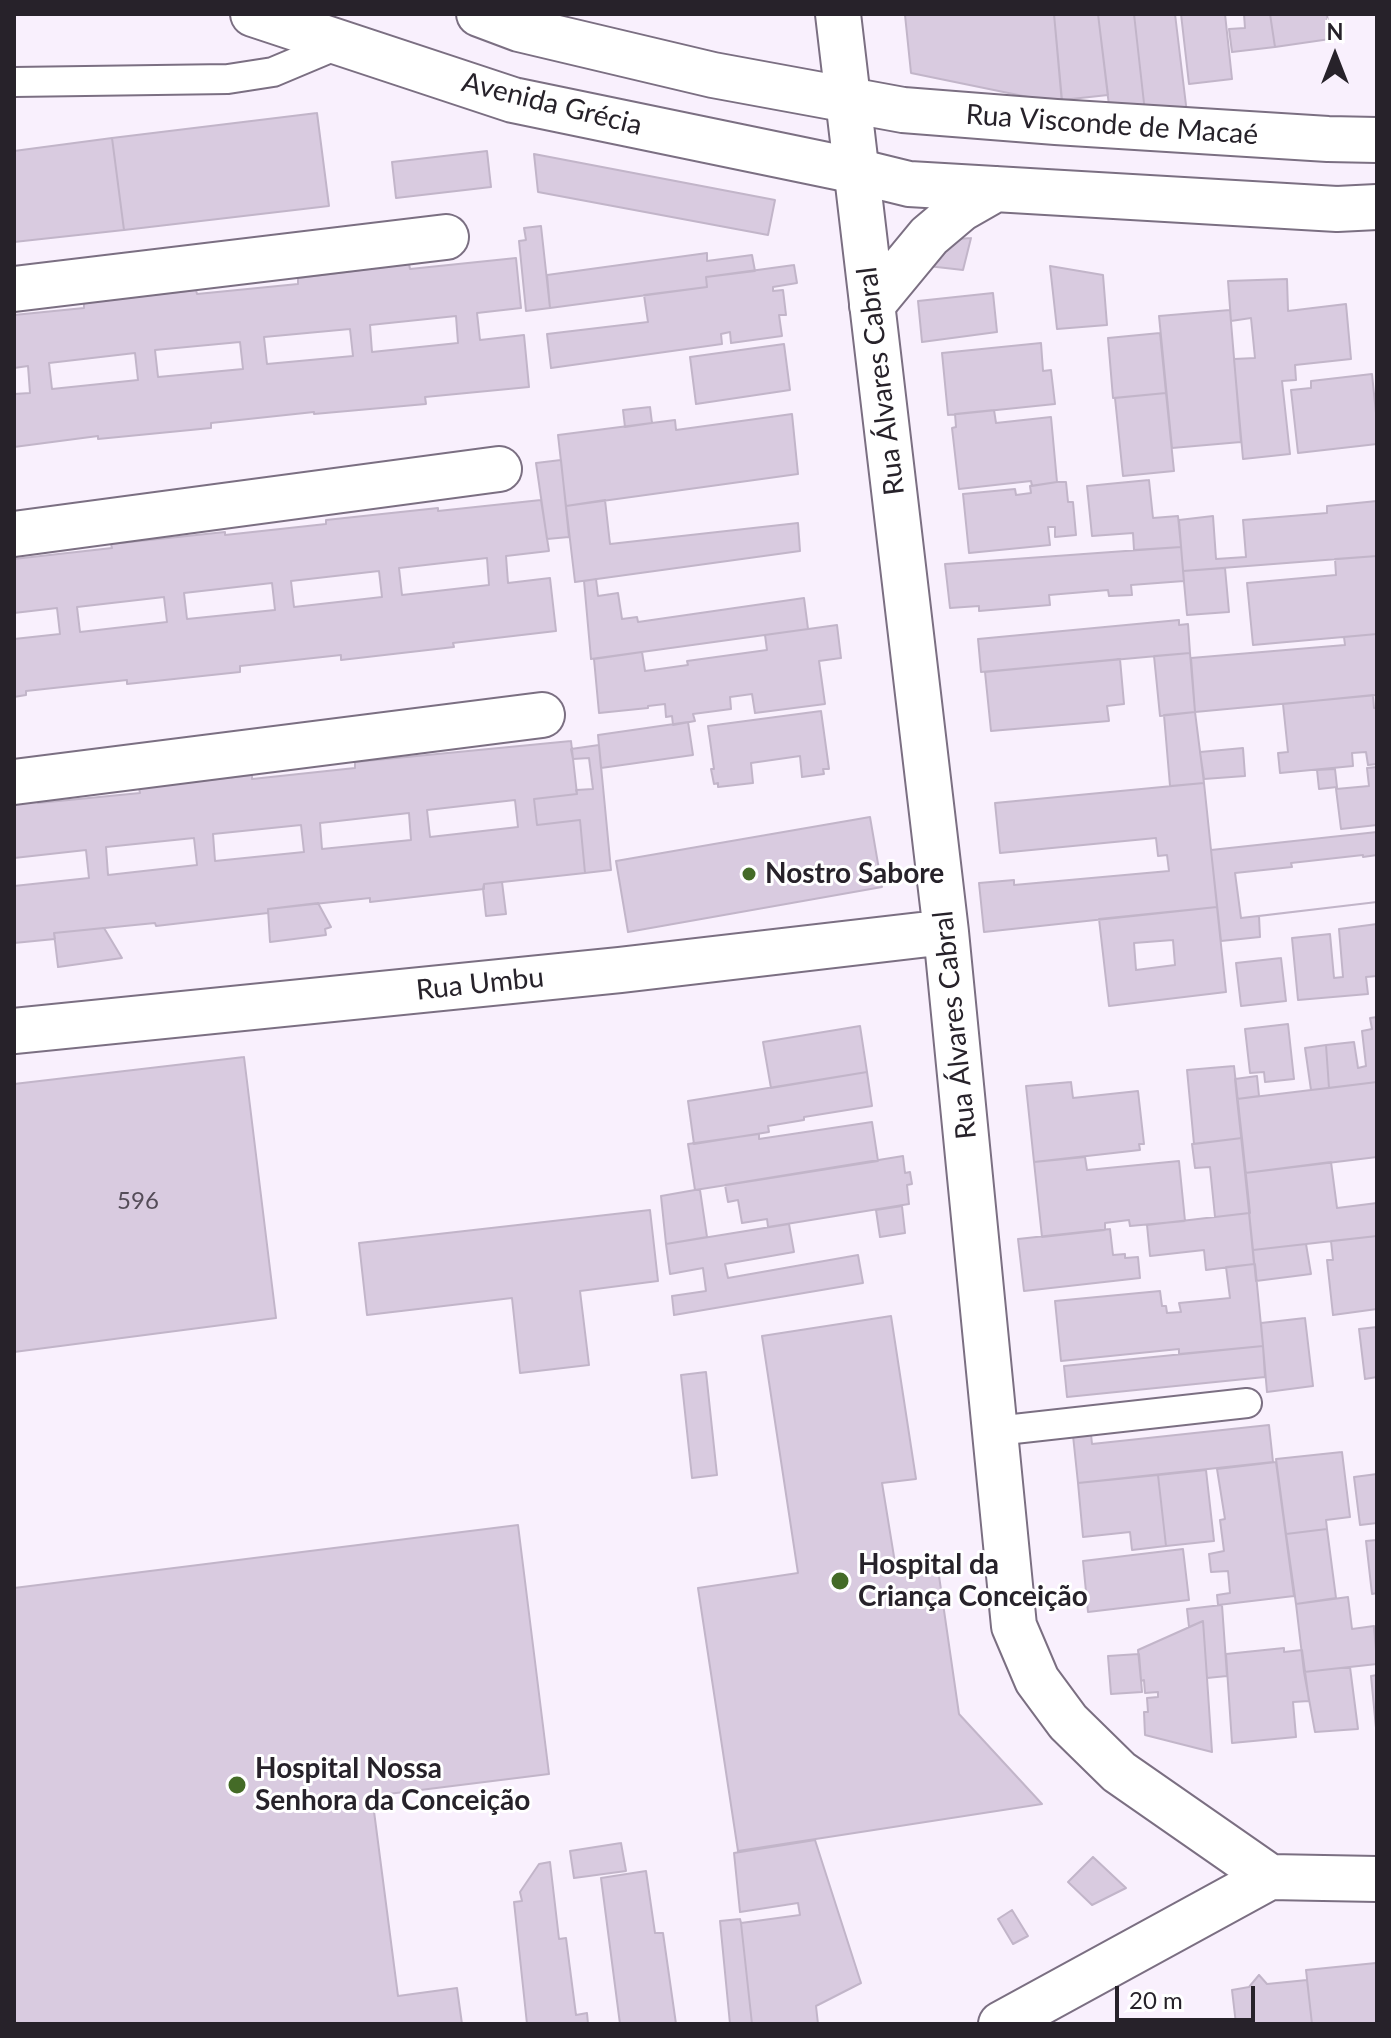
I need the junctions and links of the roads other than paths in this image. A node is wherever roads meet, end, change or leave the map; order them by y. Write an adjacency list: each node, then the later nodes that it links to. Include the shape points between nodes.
1 (253, 14): 4 (street, Avenida Grécia)
2 (479, 14): 6 (street, via 519,29 698,71)
3 (838, 14): 6 (street, Rua Álvares Cabral)
4 (342, 43): 5 (lane, via 273,72 228,79); 8 (street, Avenida Grécia, via 513,100)
5 (14, 82)
6 (847, 100): 7 (street, Rua Visconde de Macaé, via 933,113); 8 (street, Rua Álvares Cabral)
7 (1377, 140)
8 (856, 171): 9 (street, via 909,184); 13 (street, Rua Álvares Cabral)
9 (996, 189): 10 (street); 13 (street, via 929,236)
10 (1377, 207)
11 (446, 237): 12 (street)
12 (14, 289)
13 (872, 305): 18 (street, Rua Álvares Cabral)
14 (499, 469): 15 (street)
15 (14, 534)
16 (542, 715): 17 (street)
17 (14, 782)
18 (946, 932): 19 (street, Rua Umbu); 21 (street, Rua Álvares Cabral)
19 (14, 1031)
20 (1247, 1403): 21 (lane)
21 (996, 1431): 22 (street, Rua Álvares Cabral, via 1014,1626 1037,1680 1068,1722 1119,1772)
22 (1270, 1877): 23 (street); 24 (street)
23 (1377, 1879)
24 (1001, 2024)

